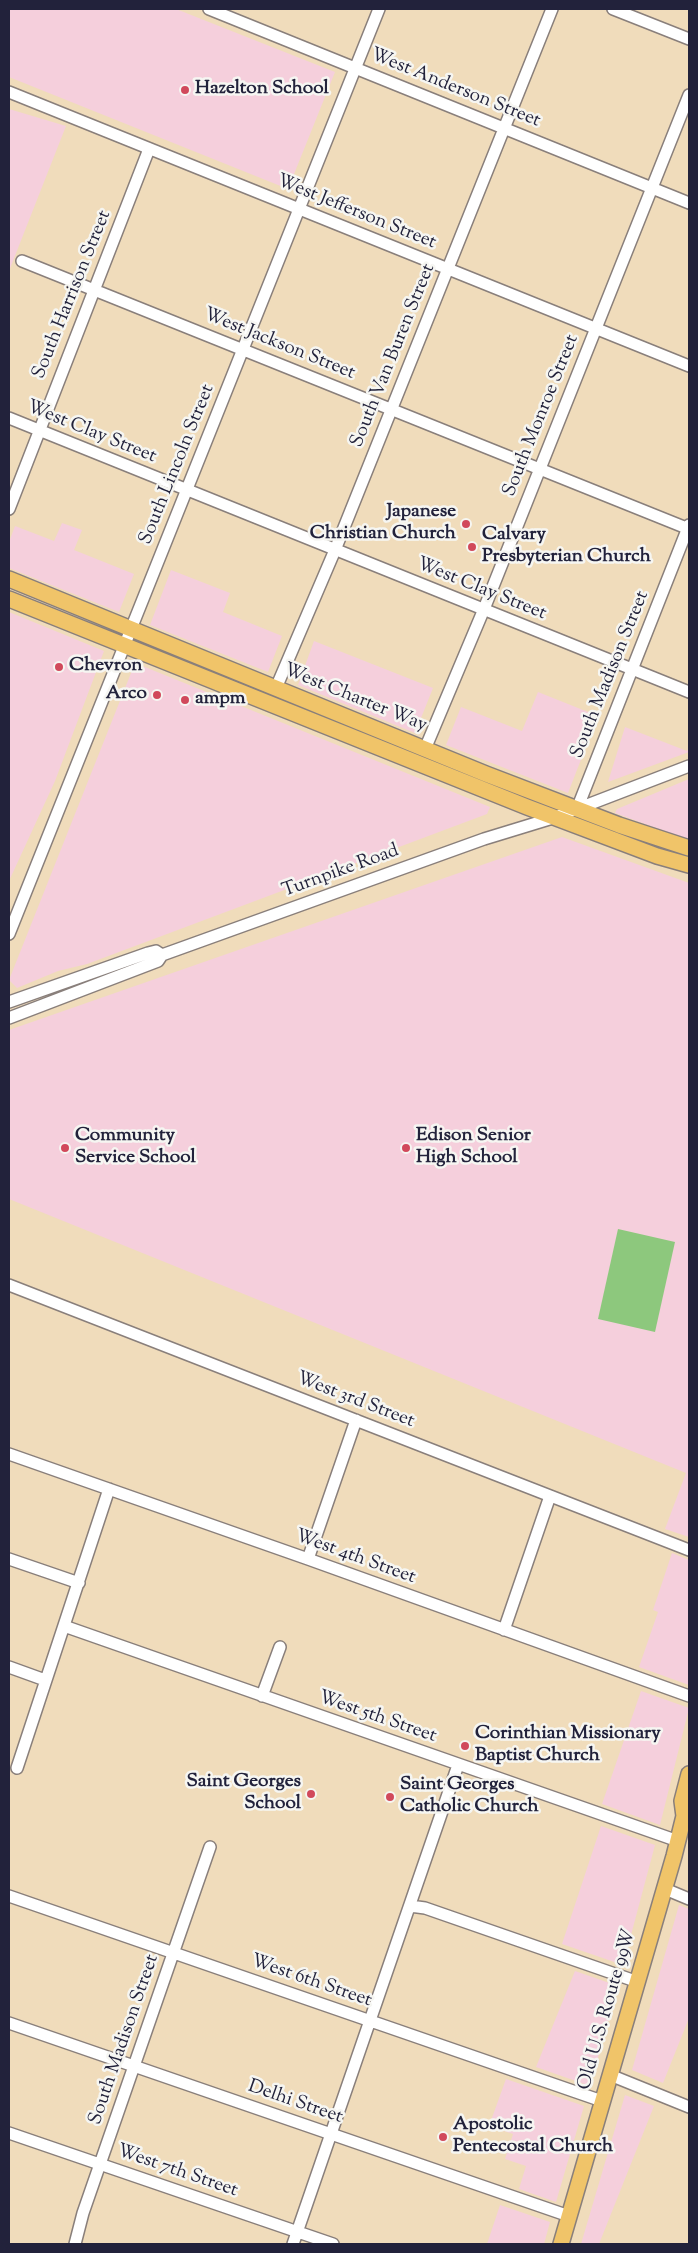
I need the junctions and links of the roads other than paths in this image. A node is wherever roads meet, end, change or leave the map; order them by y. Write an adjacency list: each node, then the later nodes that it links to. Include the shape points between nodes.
1 (209, 9): 6 (street, West Anderson Street)
2 (380, 9): 6 (street, South Lincoln Street)
3 (552, 9): 9 (street, South Van Buren Street)
4 (613, 9): 5 (street)
5 (689, 40)
6 (356, 68): 9 (street, West Anderson Street); 13 (street, South Lincoln Street)
7 (9, 92): 10 (street, West Jefferson Street)
8 (689, 95): 11 (street, South Monroe Street)
9 (504, 128): 11 (street, West Anderson Street); 15 (street, South Van Buren Street)
10 (149, 149): 13 (street, West Jefferson Street); 16 (street, South Harrison Street)
11 (652, 188): 12 (street, West Anderson Street); 17 (street, South Monroe Street)
12 (689, 203)
13 (300, 209): 15 (street, West Jefferson Street); 18 (street, South Lincoln Street)
14 (22, 261): 16 (street, West Jackson Street)
15 (448, 268): 17 (street, West Jefferson Street); 20 (street, South Van Buren Street)
16 (94, 290): 18 (street, West Jackson Street); 22 (street, South Harrison Street)
17 (596, 328): 19 (street, West Jefferson Street); 23 (street, South Monroe Street)
18 (243, 350): 20 (street, West Jackson Street); 24 (street, South Lincoln Street)
19 (689, 366)
20 (392, 409): 23 (street, West Jackson Street); 27 (street, South Van Buren Street)
21 (9, 418): 22 (street, West Clay Street)
22 (38, 430): 24 (street, West Clay Street); 25 (street, South Harrison Street)
23 (539, 469): 26 (street, West Jackson Street); 30 (street, South Monroe Street)
24 (188, 490): 27 (street, West Clay Street); 31 (street, South Lincoln Street)
25 (9, 509)
26 (689, 527): 33 (street, South Madison Street)
27 (335, 550): 30 (street, West Clay Street); 35 (street, South Van Buren Street)
28 (9, 579): 31 (main road, West Charter Way)
29 (9, 599): 32 (main road, West Charter Way)
30 (484, 610): 33 (street, West Clay Street); 38 (street, South Monroe Street)
31 (130, 629): 32 (street, South Lincoln Street); 35 (main road, West Charter Way)
32 (124, 645): 34 (main road, West Charter Way); 44 (street, South Lincoln Street)
33 (632, 669): 36 (street, West Clay Street); 40 (street, South Madison Street)
34 (223, 684): 35 (main road, via 235,680 267,692); 37 (main road, West Charter Way)
35 (276, 688): 38 (main road, West Charter Way)
36 (689, 692)
37 (376, 745): 38 (main road, via 382,740 420,754); 41 (main road, West Charter Way)
38 (426, 749): 40 (main road, West Charter Way)
39 (689, 766): 40 (street, Turnpike Road)
40 (577, 809): 41 (street, Turnpike Road); 42 (main road, West Charter Way)
41 (556, 817): 43 (main road, West Charter Way); 45 (street, Turnpike Road, via 484,839)
42 (689, 848)
43 (689, 865)
44 (9, 934)
45 (162, 954): 46 (street, via 156,951 148,953); 47 (street, Turnpike Road, via 158,961)
46 (9, 1002)
47 (9, 1018)
48 (9, 1285): 49 (street, West 3rd Street)
49 (356, 1420): 52 (street, West 3rd Street); 55 (street)
50 (9, 1454): 51 (street, West 4th Street)
51 (109, 1489): 55 (street, West 4th Street); 56 (street)
52 (550, 1496): 53 (street, West 3rd Street); 58 (street)
53 (689, 1550)
54 (9, 1558): 56 (street)
55 (308, 1559): 58 (street, West 4th Street)
56 (78, 1583): 57 (street)
57 (64, 1626): 61 (street); 62 (street, West 5th Street)
58 (504, 1630): 63 (street, West 4th Street)
59 (280, 1647): 62 (street)
60 (9, 1667): 61 (street)
61 (45, 1680): 65 (street)
62 (262, 1696): 64 (street, West 5th Street)
63 (689, 1696)
64 (458, 1765): 68 (street, West 5th Street); 73 (street)
65 (17, 1768)
66 (689, 1774): 67 (main road, Old U.S. Route 99W, via 682,1801)
67 (687, 1813): 68 (main road, Old U.S. Route 99W)
68 (678, 1841): 70 (main road, Old U.S. Route 99W)
69 (210, 1847): 74 (street, South Madison Street)
70 (665, 1889): 72 (street); 75 (main road, Old U.S. Route 99W)
71 (9, 1896): 74 (street, West 6th Street)
72 (689, 1899)
73 (410, 1906): 75 (street, via 425,1908); 76 (street)
74 (173, 1953): 76 (street, West 6th Street); 78 (street, South Madison Street)
75 (638, 1982): 79 (main road, Old U.S. Route 99W)
76 (370, 2021): 80 (street, West 6th Street); 83 (street)
77 (9, 2023): 78 (street, Delhi Street)
78 (134, 2067): 83 (street, Delhi Street); 84 (street, South Madison Street)
79 (610, 2075): 80 (main road, Old U.S. Route 99W); 81 (street)
80 (602, 2102): 85 (main road, Old U.S. Route 99W)
81 (689, 2107)
82 (9, 2133): 84 (street, West 7th Street)
83 (331, 2134): 85 (street, Delhi Street); 86 (street)
84 (101, 2164): 86 (street, West 7th Street); 87 (street, South Madison Street)
85 (569, 2216): 90 (main road, Old U.S. Route 99W)
86 (297, 2232): 88 (street); 89 (street, West 7th Street)
87 (75, 2244)
88 (293, 2244)
89 (333, 2244)
90 (561, 2244)

